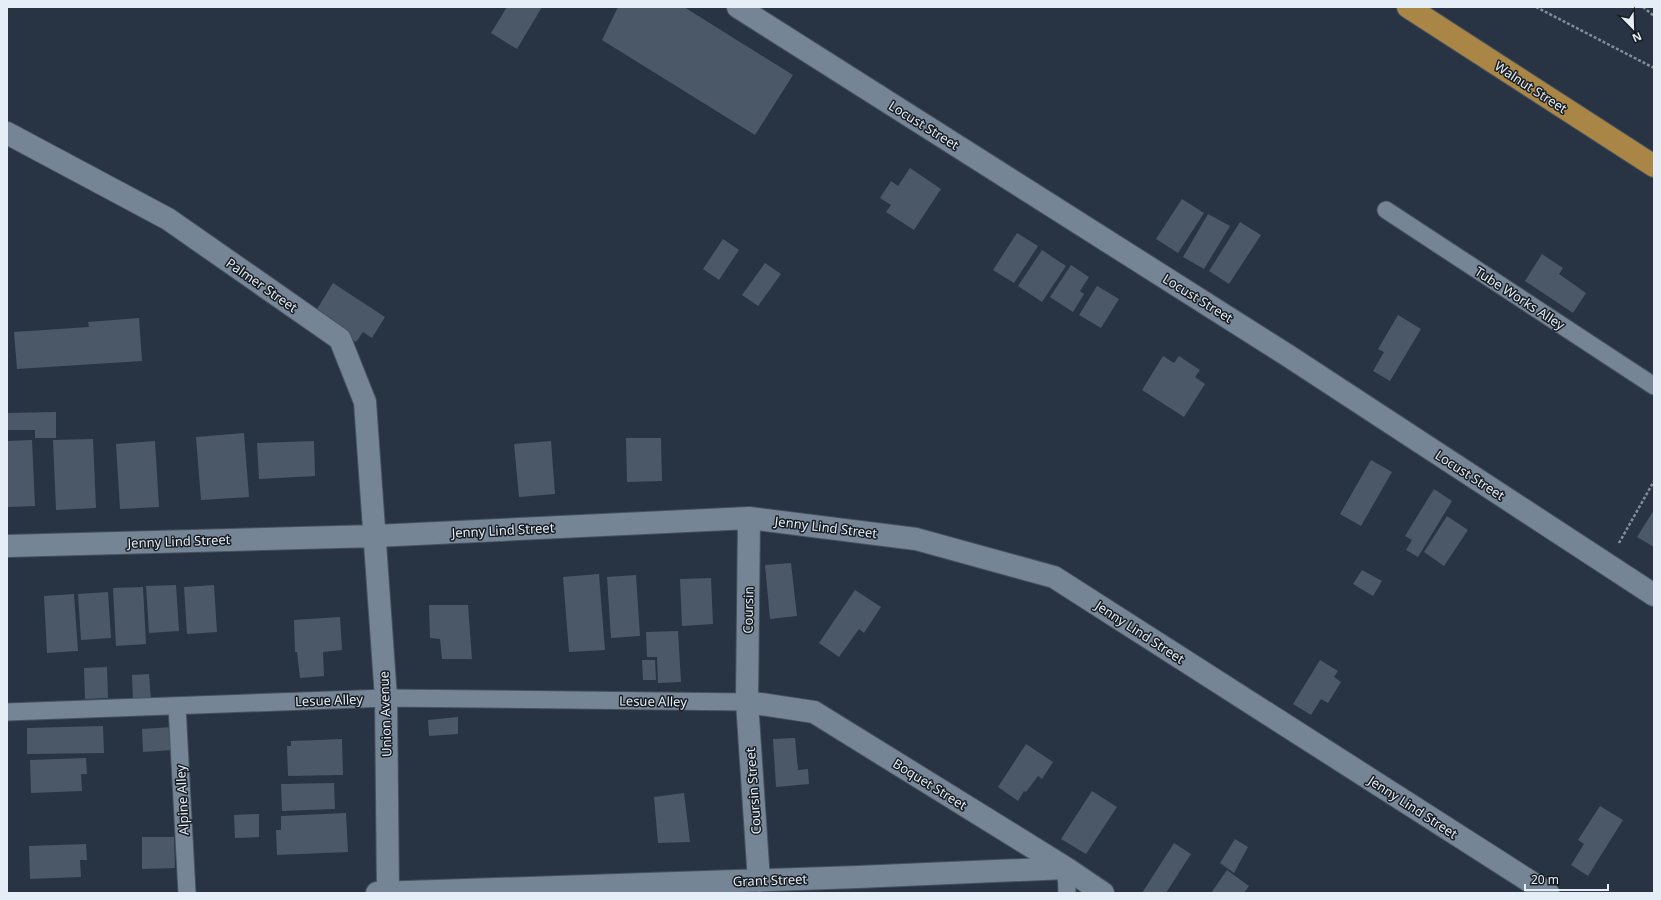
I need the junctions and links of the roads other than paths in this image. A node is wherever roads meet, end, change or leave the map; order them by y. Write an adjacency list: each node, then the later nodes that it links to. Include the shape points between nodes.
1 (738, 7): 10 (street, Locust Street, via 1287,355)
2 (1408, 7): 4 (main road, Walnut Street)
3 (7, 133): 8 (street, Palmer Street, via 168,219 340,339 365,402)
4 (1654, 166)
5 (1386, 210): 6 (lane, Tube Works Alley)
6 (1654, 386)
7 (749, 518): 8 (street, Jenny Lind Street); 12 (street, Coursin); 22 (street, Jenny Lind Street, via 916,539 1054,577)
8 (375, 536): 9 (street, Jenny Lind Street); 11 (street, Union Avenue)
9 (7, 546)
10 (1654, 596)
11 (386, 698): 12 (lane, Lesue Alley); 13 (lane, Lesue Alley); 19 (street, Union Avenue)
12 (747, 702): 15 (street, Boquet Street, via 814,712); 16 (street, Coursin Street)
13 (177, 706): 14 (lane, Lesue Alley); 18 (lane, Alpine Alley)
14 (7, 712)
15 (1066, 868): 17 (street, Grant Street); 20 (lane); 21 (street, Boquet Street)
16 (759, 881): 17 (street, Grant Street); 19 (street, Grant Street)
17 (858, 885)
18 (187, 893)
19 (384, 893)
20 (1067, 893)
21 (1103, 893)
22 (1548, 893)

